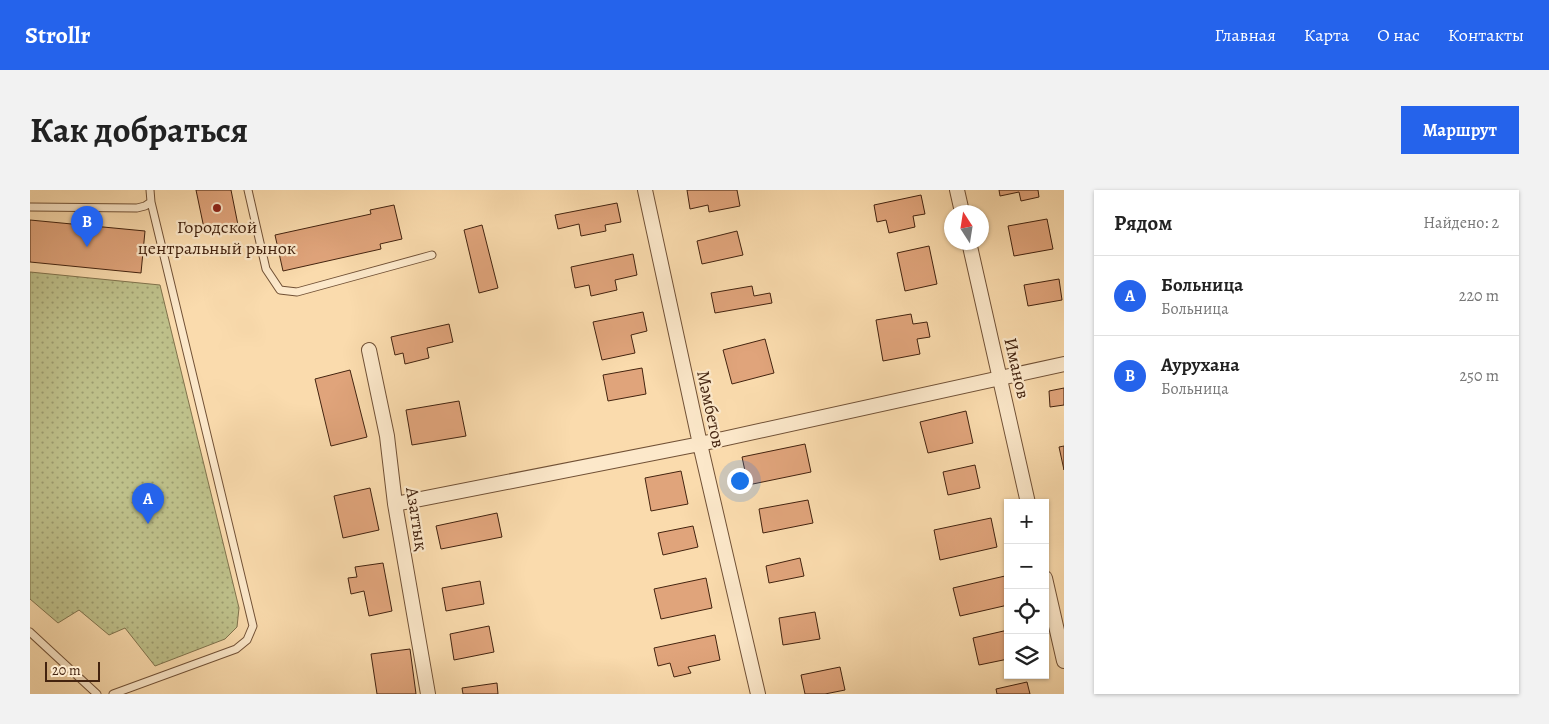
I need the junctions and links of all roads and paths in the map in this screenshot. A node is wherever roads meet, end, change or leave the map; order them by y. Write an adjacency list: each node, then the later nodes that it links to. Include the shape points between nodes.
1 (150, 190): 5 (lane)
2 (248, 190): 9 (lane, via 266,269 280,290 298,292)
3 (645, 190): 13 (street, Мәмбетов)
4 (957, 190): 6 (street)
5 (151, 202): 7 (lane, via 137,208); 20 (lane, via 253,626 247,640 236,649)
6 (960, 205)
7 (30, 207)
8 (971, 250): 12 (street, Иманов)
9 (432, 255)
10 (369, 350): 15 (street, Азаттық, via 387,436)
11 (1064, 364): 12 (street)
12 (1000, 378): 13 (street); 14 (street, Иманов)
13 (700, 444): 15 (street); 22 (street, Мәмбетов)
14 (1027, 499)
15 (395, 504): 21 (street, Азаттық)
16 (1048, 589): 18 (street)
17 (30, 632): 19 (lane)
18 (1064, 661)
19 (97, 694)
20 (113, 694)
21 (428, 694)
22 (758, 694)

